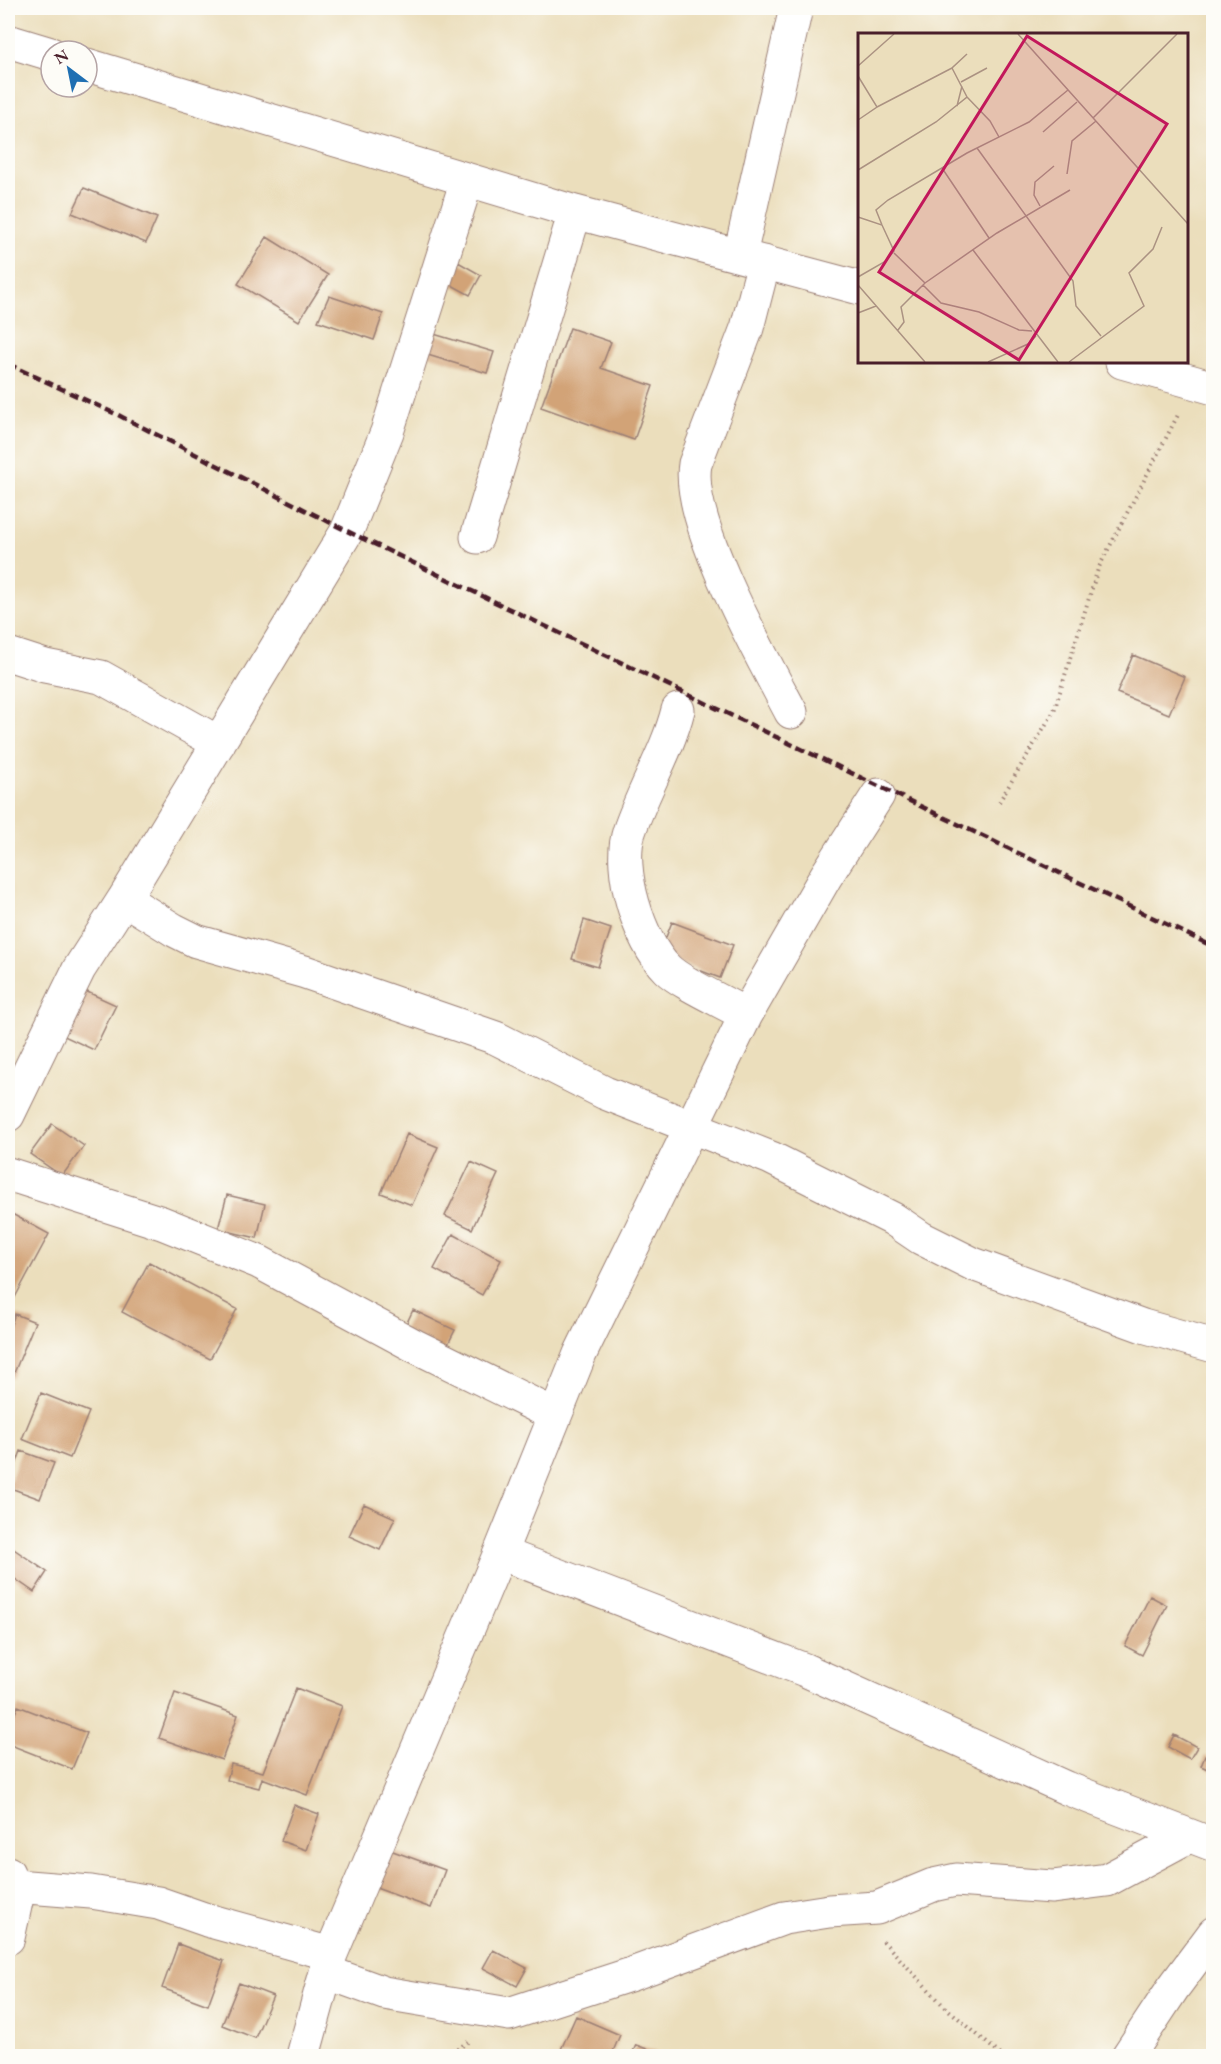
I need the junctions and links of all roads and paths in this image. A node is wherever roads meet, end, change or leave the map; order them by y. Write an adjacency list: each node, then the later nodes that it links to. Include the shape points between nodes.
1 (796, 8): 7 (street)
2 (8, 41): 3 (street)
3 (39, 50)
4 (99, 69): 5 (street)
5 (467, 180): 6 (street); 15 (street, via 387,432 347,531)
6 (575, 212): 7 (street); 11 (street)
7 (752, 258): 8 (street); 14 (street, via 739,350 695,464 693,484 700,519 712,548)
8 (858, 287)
9 (1125, 363): 10 (street)
10 (1202, 385): 17 (path, via 1125,513 1098,569 1054,711)
11 (477, 537)
12 (8, 654): 15 (street, via 101,677)
13 (678, 710): 19 (street, via 672,735 645,788 627,839 623,857 628,885 648,939 666,969)
14 (791, 712)
15 (219, 743): 18 (street)
16 (878, 795): 19 (street, via 825,876)
17 (999, 802)
18 (124, 899): 20 (street, via 79,969); 21 (street, via 196,941 305,972 496,1038 605,1092)
19 (746, 1015): 21 (street)
20 (8, 1115)
21 (691, 1125): 23 (street, via 781,1163 973,1264 1143,1326); 24 (street, via 580,1353)
22 (8, 1173): 24 (street, via 162,1223 259,1262)
23 (1214, 1346)
24 (555, 1415): 25 (street)
25 (500, 1553): 26 (street, via 805,1670 1055,1783); 31 (street)
26 (1201, 1841): 28 (street, via 1107,1880 1052,1887 956,1880)
27 (11, 1880): 30 (street, via 17,1906); 31 (street, via 158,1904)
28 (863, 1910): 31 (street, via 784,1918 509,2014 384,1993); 33 (path, via 883,1942 943,2005)
29 (1214, 1933): 34 (street)
30 (8, 1938)
31 (328, 1963): 32 (street)
32 (303, 2056)
33 (1002, 2056)
34 (1128, 2056)

